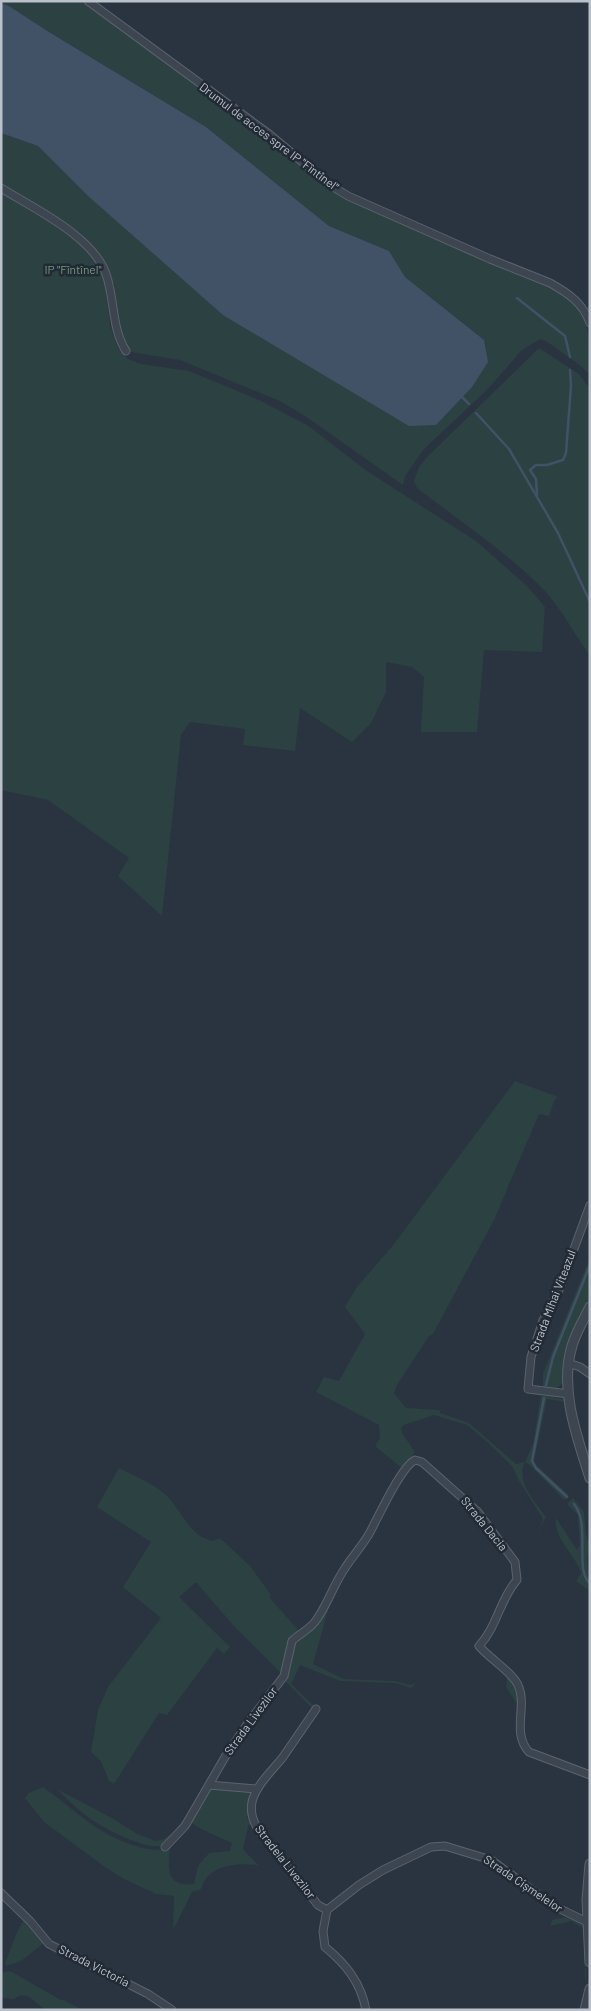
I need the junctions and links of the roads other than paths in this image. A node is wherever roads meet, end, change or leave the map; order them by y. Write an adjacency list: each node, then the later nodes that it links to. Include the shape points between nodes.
1 (88, 1): 3 (street, Drumul de acces spre IP "Fîntînel", via 269,134 330,185 376,210 556,286 569,293)
2 (1, 188): 4 (street, via 65,228 98,258 106,273 116,328)
3 (590, 323)
4 (126, 350)
5 (590, 1205): 9 (street, Strada Mihai Viteazul, via 560,1290 544,1320 528,1375 528,1389)
6 (590, 1307): 7 (street, via 572,1344)
7 (568, 1363): 8 (street); 9 (street)
8 (590, 1374)
9 (569, 1394): 10 (street)
10 (590, 1478)
11 (288, 1657): 13 (street, Strada Dacia, via 292,1641 317,1620 335,1584 369,1534 404,1472 411,1462 419,1460 476,1511 516,1565 517,1580 510,1588 487,1638 479,1646 517,1682 521,1698 520,1734 524,1746 529,1752); 14 (street, Strada Livezilor, via 284,1676 248,1723)
12 (316, 1709): 15 (street, Stradela Livezilor)
13 (590, 1775)
14 (209, 1784): 15 (street); 16 (street, Strada Livezilor, via 185,1826)
15 (257, 1789): 19 (street, Stradela Livezilor, via 251,1813 258,1831 318,1905)
16 (165, 1847)
17 (590, 1864): 20 (street)
18 (1, 1894): 23 (street, Strada Victoria, via 49,1944 148,1994)
19 (328, 1910): 20 (street, Strada Cișmelelor, via 358,1884 383,1870 431,1847 445,1846 491,1860 554,1906); 24 (street, via 325,1947 358,1983)
20 (587, 1922): 21 (street)
21 (590, 1962)
22 (590, 1989): 25 (street)
23 (172, 2010)
24 (366, 2010)
25 (586, 2010)

